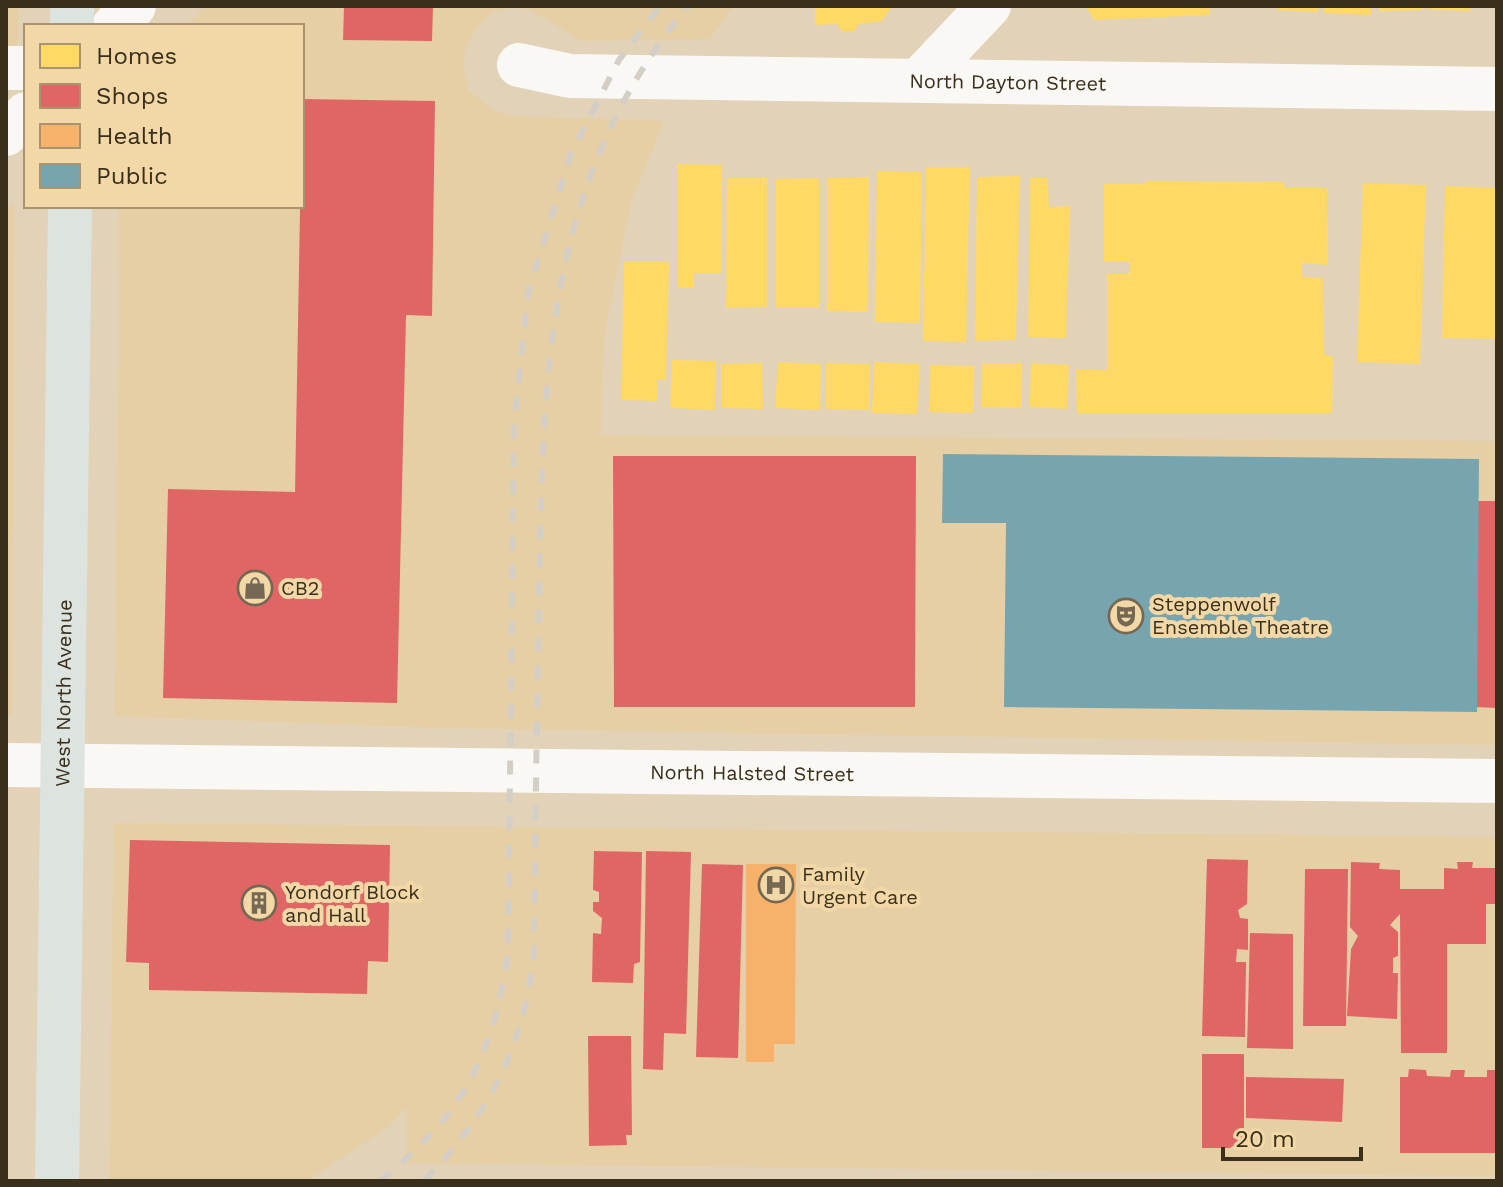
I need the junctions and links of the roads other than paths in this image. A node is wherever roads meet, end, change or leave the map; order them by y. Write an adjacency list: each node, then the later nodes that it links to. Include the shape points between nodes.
1 (134, 6): 3 (main road)
2 (989, 6): 5 (main road)
3 (116, 24)
4 (519, 65): 5 (main road, North Dayton Street, via 570,76)
5 (920, 79): 6 (main road, North Dayton Street)
6 (1497, 89)
7 (24, 116): 8 (main road)
8 (6, 134)
9 (70, 208): 11 (main road, West North Avenue)
10 (6, 765): 11 (main road, North Halsted Street)
11 (64, 765): 12 (main road, North Halsted Street); 13 (main road, West North Avenue)
12 (1497, 781)
13 (57, 1181)

